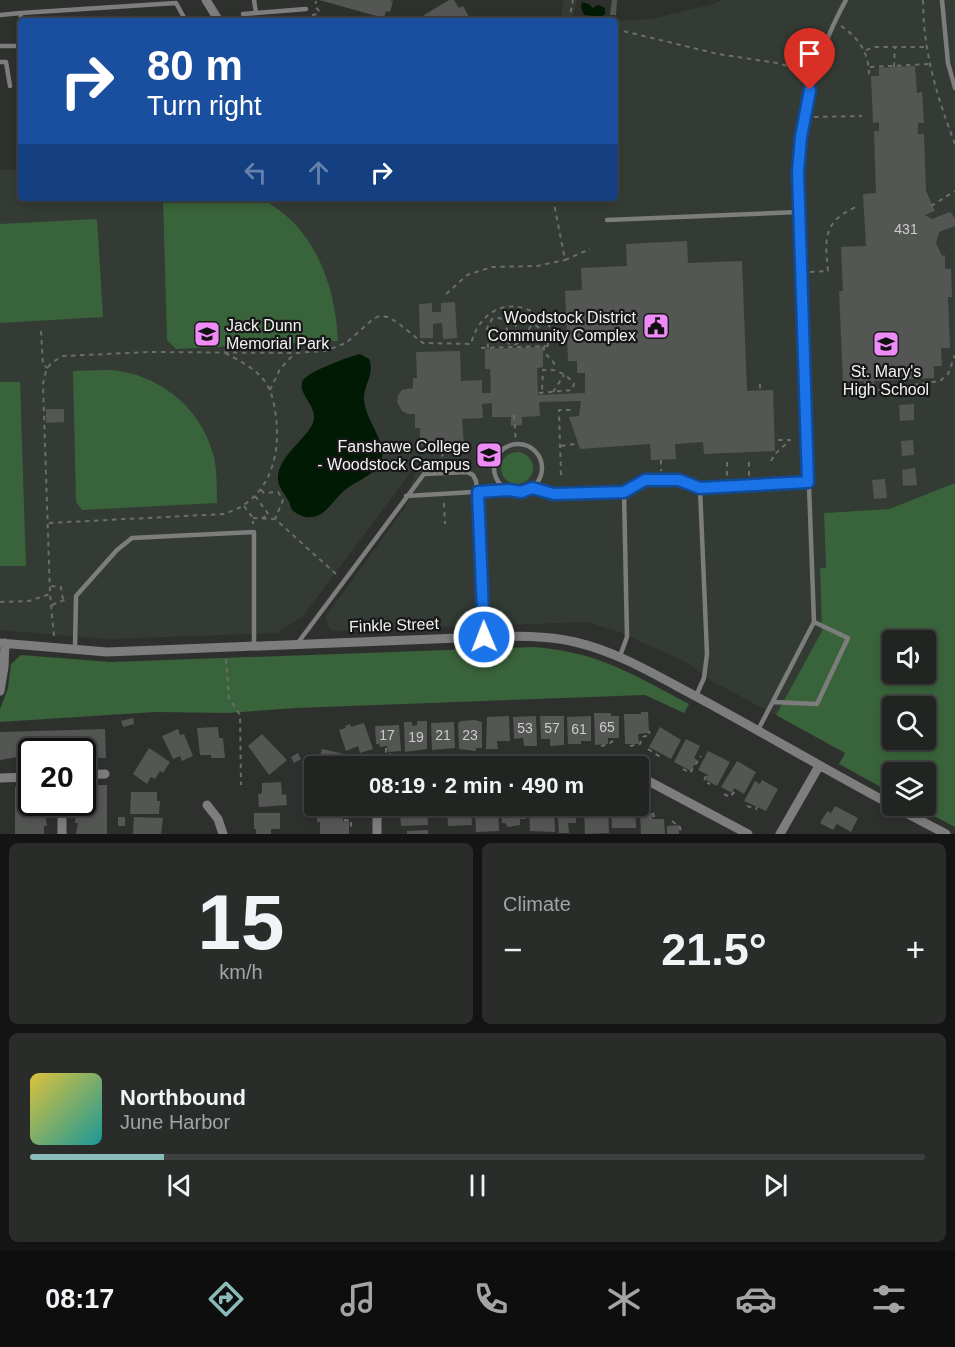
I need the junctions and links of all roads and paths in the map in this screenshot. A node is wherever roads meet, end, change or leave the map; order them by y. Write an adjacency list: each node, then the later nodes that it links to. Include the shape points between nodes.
1 (170, 0): 9 (lane)
2 (206, 0): 18 (street)
3 (254, 0): 12 (lane)
4 (573, 0): 19 (path)
5 (846, 0): 20 (lane)
6 (923, 0): 25 (path)
7 (942, 0): 34 (lane, via 948,63)
8 (316, 1): 15 (path)
9 (176, 3): 11 (lane); 17 (lane)
10 (306, 9): 12 (lane)
11 (21, 13): 14 (lane); 16 (lane)
12 (256, 13): 13 (lane)
13 (243, 14)
14 (0, 15)
15 (317, 15)
16 (21, 18)
17 (184, 18)
18 (217, 18)
19 (570, 18)
20 (835, 22): 26 (path, via 852,33); 31 (lane)
21 (618, 30): 31 (path)
22 (0, 46): 23 (lane)
23 (18, 46)
24 (895, 46): 25 (path); 26 (path); 30 (path)
25 (926, 47): 28 (path)
26 (865, 51): 29 (path)
27 (0, 62): 33 (lane, via 6,62)
28 (930, 64): 30 (path); 37 (path)
29 (869, 66): 30 (path); 32 (path)
30 (894, 67)
31 (814, 74): 36 (lane)
32 (869, 75)
33 (10, 86)
34 (955, 88)
35 (862, 116): 36 (path)
36 (804, 117): 42 (lane)
37 (955, 144)
38 (954, 193): 40 (path)
39 (554, 201): 45 (path)
40 (931, 206)
41 (856, 207): 46 (path, via 839,216 828,230 828,271)
42 (799, 212): 43 (lane); 46 (lane)
43 (607, 220)
44 (590, 249): 45 (path)
45 (565, 260): 47 (path, via 537,266 492,267 466,275)
46 (801, 273): 84 (lane)
47 (446, 294)
48 (494, 311): 49 (path); 51 (path, via 521,307 543,318); 62 (path, via 478,325 471,344 423,343 398,322 379,316 337,348)
49 (500, 318): 50 (path); 60 (path, via 492,319 487,328)
50 (506, 322): 53 (path, via 516,318); 56 (path)
51 (550, 327)
52 (41, 331): 64 (path, via 43,365)
53 (516, 331): 56 (path); 57 (path)
54 (529, 331): 55 (path, via 534,335); 55 (path, via 534,325); 57 (path)
55 (538, 331): 58 (path, via 546,333 550,346)
56 (508, 332): 57 (path, via 506,341 512,345 518,343)
57 (520, 335)
58 (544, 346): 60 (path); 65 (path)
59 (481, 348): 60 (path)
60 (488, 348)
61 (224, 353): 62 (path); 64 (path, via 69,356 59,358); 70 (path, via 255,371)
62 (295, 353): 70 (path, via 280,369)
63 (955, 355): 68 (path, via 948,374 940,381 857,393)
64 (48, 368): 99 (path, via 43,384)
65 (554, 369): 66 (path); 71 (path, via 543,370 540,392)
66 (564, 375): 71 (path); 71 (path, via 573,387)
67 (760, 384): 69 (path)
68 (853, 388)
69 (760, 389)
70 (270, 390): 89 (path, via 278,444)
71 (554, 392)
72 (574, 410): 77 (path, via 558,410)
73 (514, 415): 75 (path)
74 (776, 440): 79 (path, via 790,440)
75 (516, 443): 87 (lane, via 531,447 541,459 541,476); 90 (lane, via 501,450 494,464 497,480)
76 (575, 444): 77 (path)
77 (561, 446): 82 (path)
78 (661, 460): 83 (path)
79 (771, 461)
80 (727, 462): 86 (path)
81 (749, 462): 85 (path)
82 (561, 475)
83 (662, 480): 88 (lane, via 679,480); 92 (lane, via 640,482)
84 (808, 482): 85 (lane); 106 (lane)
85 (749, 485): 86 (lane)
86 (728, 486): 88 (lane)
87 (532, 488): 90 (lane, via 521,492); 92 (lane, via 554,494)
88 (700, 488): 116 (lane, via 707,654 704,678)
89 (261, 490): 93 (path); 98 (path, via 278,492 283,500)
90 (509, 490): 91 (lane)
91 (478, 492): 94 (lane); 94 (lane, via 475,478 467,472 424,474); 108 (lane)
92 (624, 492): 114 (lane, via 627,637)
93 (255, 496): 95 (path); 97 (path, via 269,515)
94 (406, 496): 110 (lane)
95 (244, 506): 96 (path); 99 (path, via 224,514)
96 (253, 518): 97 (path); 100 (path)
97 (260, 519): 98 (path)
98 (275, 519): 101 (path)
99 (49, 523): 102 (path)
100 (254, 532): 111 (lane); 113 (lane, via 132,538 76,596)
101 (336, 574)
102 (51, 586): 103 (path); 105 (path, via 61,587 63,600)
103 (50, 594): 104 (path, via 29,601); 105 (path)
104 (0, 602)
105 (52, 604): 107 (path)
106 (814, 622): 117 (lane); 117 (lane, via 848,638 817,704)
107 (54, 636)
108 (484, 637): 110 (street, Finkle Street); 114 (street, Finkle Street, via 549,637)
109 (2, 643): 113 (street, Finkle Street); 115 (street)
110 (297, 644): 111 (street, Finkle Street)
111 (254, 645): 112 (street, Finkle Street)
112 (226, 647): 113 (street, Finkle Street, via 106,652); 137 (path, via 229,698 240,715)
113 (75, 649)
114 (620, 656): 116 (street, Finkle Street)
115 (0, 692)
116 (696, 696): 118 (street, Finkle Street)
117 (773, 702): 118 (lane)
118 (758, 730): 128 (street, Finkle Street)
119 (650, 731): 121 (path, via 639,744)
120 (615, 739): 122 (path)
121 (630, 746)
122 (601, 747)
123 (386, 748): 125 (path, via 387,754)
124 (648, 749): 127 (path)
125 (393, 755)
126 (701, 756): 129 (path, via 690,773)
127 (662, 758)
128 (819, 766): 140 (street, Finkle Street); 157 (street)
129 (683, 769)
130 (96, 774): 131 (street)
131 (105, 774)
132 (706, 776): 136 (path, via 704,781)
133 (0, 777): 134 (street)
134 (18, 777)
135 (649, 781): 156 (street)
136 (710, 784)
137 (241, 785)
138 (735, 791): 139 (path, via 730,797)
139 (724, 794)
140 (882, 800)
141 (207, 805): 153 (street)
142 (747, 806): 143 (path)
143 (757, 807)
144 (649, 811): 148 (path)
145 (62, 816): 152 (street)
146 (377, 816): 154 (street)
147 (912, 816): 158 (street, Finkle Street)
148 (654, 818)
149 (344, 820): 151 (path, via 351,820)
150 (672, 821): 155 (path, via 680,827)
151 (351, 829)
152 (62, 834)
153 (223, 834)
154 (377, 834)
155 (681, 834)
156 (748, 834)
157 (780, 834)
158 (945, 834)

